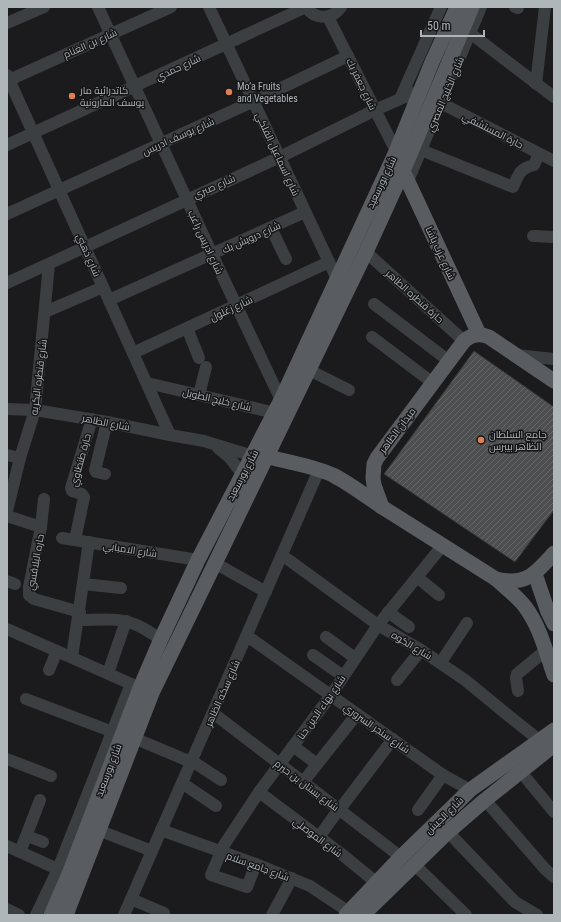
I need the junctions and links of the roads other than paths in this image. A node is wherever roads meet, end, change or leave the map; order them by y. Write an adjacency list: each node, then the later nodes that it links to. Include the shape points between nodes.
1 (44, 7): 12 (street)
2 (98, 7): 14 (street, شارع ادريس راغب)
3 (171, 7): 14 (street, شارع بن الغنام)
4 (209, 7): 16 (street, شارع اسماعيل الفلكي)
5 (306, 7): 10 (street, via 318,17); 16 (street, شارع حمدي)
6 (441, 7): 23 (street)
7 (458, 7): 15 (main road)
8 (472, 7): 15 (main road)
9 (481, 7): 13 (street, شارع الخليج المصري)
10 (335, 12): 17 (street, شارع جعفر بك); 25 (street, شارع جعفر بك)
11 (547, 13): 19 (street)
12 (7, 23)
13 (470, 33): 19 (street); 21 (street, شارع الخليج المصري)
14 (110, 34): 18 (street, شارع بن الغنام); 20 (street, شارع ادريس راغب)
15 (449, 43): 21 (main road, شارع بورسعيد)
16 (227, 44): 20 (street, شارع حمدي); 24 (street, شارع اسماعيل الفلكي)
17 (348, 56): 24 (street, شارع يوسف ادريس); 25 (street, شارع جعفر بك)
18 (8, 77): 26 (street, شارع ذهني)
19 (536, 84): 22 (street)
20 (134, 88): 26 (street, شارع حمدي); 27 (street, شارع ادريس راغب)
21 (432, 97): 23 (street, شارع صبري); 29 (street, شارع الخليج المصري); 30 (main road, شارع بورسعيد); 31 (street, حارة المستشفي); 34 (main road, شارع بورسعيد)
22 (554, 97)
23 (400, 99): 25 (street, شارع صبري)
24 (254, 102): 27 (street, شارع يوسف ادريس); 32 (street, شارع اسماعيل الفلكي)
25 (378, 109): 30 (street, شارع جعفر بك); 32 (street, شارع صبري)
26 (33, 133): 28 (street, شارع حمدي); 35 (street, شارع ذهني)
27 (160, 144): 35 (street, شارع يوسف ادريس); 36 (street, شارع ادريس راغب)
28 (7, 145)
29 (421, 150): 31 (street, via 513,187 519,172 534,165); 34 (street, شارع الخليج المصري)
30 (396, 151): 48 (main road, شارع بورسعيد)
31 (539, 154): 33 (street, حارة المستشفي)
32 (280, 156): 36 (street, شارع صبري); 37 (street, شارع اسماعيل الفلكي)
33 (554, 162)
34 (406, 176): 43 (main road, شارع بورسعيد); 56 (main road, شارع عزب باشا)
35 (59, 190): 38 (street, شارع يوسف ادريس); 42 (street, شارع ذهني)
36 (186, 199): 42 (street, شارع صبري); 44 (street, شارع ادريس راغب)
37 (305, 212): 39 (street, شارع درويش بك); 46 (street, شارع اسماعيل الفلكي)
38 (7, 214)
39 (271, 228): 44 (street, شارع درويش بك); 45 (street)
40 (532, 236): 41 (street)
41 (554, 237)
42 (85, 246): 47 (street, شارع صبري); 50 (street, شارع ذهني)
43 (366, 252): 58 (street, حارة قنطره الطاهر); 63 (main road, شارع بورسعيد)
44 (212, 254): 51 (street, شارع درويش بك); 53 (street, شارع ادريس راغب)
45 (286, 259)
46 (329, 262): 48 (street, شارع اسماعيل الفلكي); 53 (street, شارع زغلول)
47 (49, 264): 49 (street, شارع صبري); 54 (street, شارع قنطره البكريه)
48 (337, 279): 71 (main road, شارع بورسعيد)
49 (7, 283)
50 (103, 287): 51 (street, شارع ذهني); 54 (street)
51 (109, 300): 59 (street, شارع ذهني)
52 (374, 304): 62 (street)
53 (236, 305): 55 (street, شارع زغلول); 71 (street, شارع ادريس راغب)
54 (45, 312): 70 (street, شارع قنطره البكريه)
55 (186, 328): 59 (street, شارع زغلول); 68 (street, via 202,362)
56 (479, 334): 58 (main road, ميدان الظاهر); 60 (main road, via 489,337)
57 (372, 336): 66 (street)
58 (464, 341): 62 (main road, ميدان الظاهر)
59 (133, 353): 65 (street, شارع ذهني)
60 (516, 355): 61 (street); 64 (main road)
61 (554, 359)
62 (449, 361): 66 (main road, ميدان الظاهر)
63 (309, 370): 67 (street); 71 (main road, شارع بورسعيد)
64 (554, 381)
65 (147, 383): 68 (street, شارع خليج الطويل); 74 (street, شارع ذهني)
66 (433, 383): 85 (main road, ميدان الظاهر, via 374,464 374,485)
67 (349, 390)
68 (199, 394): 71 (street, شارع خليج الطويل)
69 (7, 409): 70 (street, شارع الظاهر)
70 (35, 410): 72 (street, شارع الظاهر); 79 (street, شارع قنطره البكريه)
71 (283, 410): 77 (main road, شارع بورسعيد); 78 (main road, شارع بورسعيد)
72 (92, 419): 73 (street, شارع الظاهر); 90 (street, حارة طنطاوي, via 71,488 84,497)
73 (107, 422): 74 (street, شارع الظاهر); 81 (street, via 95,470)
74 (170, 436): 75 (street, شارع الظاهر)
75 (204, 441): 77 (street, شارع الظاهر); 82 (street, شارع الظاهر, via 226,455)
76 (7, 455): 79 (street)
77 (252, 456): 82 (main road, شارع بورسعيد)
78 (268, 457): 80 (main road); 96 (main road, شارع بورسعيد)
79 (20, 458): 83 (street, شارع قنطره البكريه)
80 (319, 470): 85 (main road, via 344,481); 94 (street, شارع سكه الظاهر)
81 (106, 474)
82 (242, 474): 95 (main road, شارع بورسعيد)
83 (9, 493): 86 (street, شارع قنطره البكريه)
84 (44, 499): 88 (street, حاره البلاقسي)
85 (382, 507): 92 (main road)
86 (7, 511)
87 (7, 516): 88 (street)
88 (41, 527): 105 (street, حاره البلاقسي, via 29,595)
89 (62, 538): 90 (street, شارع الامبابي)
90 (75, 540): 91 (street, شارع الامبابي)
91 (89, 542): 95 (street, شارع الامبابي); 100 (street)
92 (443, 545): 98 (street, شارع بهاء الدين حنا); 99 (main road)
93 (554, 553): 97 (main road)
94 (282, 555): 102 (street, شارع سكه الظاهر); 109 (street, شارع الكوه)
95 (198, 560): 114 (main road, شارع بورسعيد)
96 (215, 563): 102 (street); 135 (main road, شارع بورسعيد, via 152,693)
97 (535, 574): 99 (main road, via 517,581); 108 (main road)
98 (417, 576): 103 (street); 104 (street, شارع بهاء الدين حنا)
99 (496, 579): 117 (main road, via 525,607 537,627)
100 (83, 584): 101 (street); 105 (street)
101 (121, 588)
102 (266, 592): 112 (street, شارع سكه الظاهر)
103 (439, 595)
104 (388, 612): 109 (street, شارع بهاء الدين حنا); 110 (street)
105 (79, 616): 106 (street); 119 (street)
106 (126, 621): 114 (street); 123 (street)
107 (467, 623): 121 (street)
108 (554, 624)
109 (378, 625): 115 (street, شارع الكوه); 120 (street, شارع بهاء الدين حنا)
110 (409, 627)
111 (7, 630): 116 (street)
112 (247, 636): 129 (street, شارع سنجر السروري); 131 (street, شارع سكه الظاهر)
113 (326, 637): 120 (street)
114 (161, 639): 127 (main road, شارع بورسعيد)
115 (421, 650): 121 (street, شارع الكوه); 126 (street)
116 (57, 651): 119 (street); 122 (street)
117 (545, 651): 124 (main road); 128 (street, via 518,674)
118 (313, 655): 125 (street)
119 (72, 657): 123 (street)
120 (355, 658): 125 (street, شارع بهاء الدين حنا)
121 (441, 662): 137 (street, شارع الكوه, via 508,716)
122 (49, 670)
123 (108, 673): 127 (street)
124 (554, 675)
125 (343, 676): 129 (street, شارع بهاء الدين حنا)
126 (397, 680)
127 (135, 686): 134 (street, شارع بورسعيد); 169 (main road, شارع بورسعيد)
128 (518, 691)
129 (331, 695): 132 (street, شارع سنجر السروري); 138 (street, شارع بهاء الدين حنا)
130 (26, 699): 134 (street)
131 (213, 713): 140 (street, شارع سكه الظاهر); 141 (street, شارع بستان بن حيرم)
132 (357, 714): 136 (street, شارع سنجر السروري); 142 (street)
133 (554, 730): 137 (main road, شارع الجيش)
134 (113, 732): 169 (street, شارع بورسعيد)
135 (134, 738): 140 (street); 157 (main road, شارع بورسعيد)
136 (393, 739): 144 (street, شارع سنجر السروري); 154 (street)
137 (550, 745): 143 (main road, شارع الجيش); 149 (main road, شارع الجيش)
138 (293, 746): 141 (street, شارع بهاء الدين حنا); 142 (street)
139 (7, 759): 145 (street)
140 (191, 762): 146 (street); 148 (street, شارع سكه الظاهر)
141 (280, 764): 147 (street, شارع بستان بن حيرم); 150 (street, شارع بهاء الدين حنا)
142 (317, 764): 147 (street)
143 (521, 772): 152 (main road, شارع الجيش); 156 (street)
144 (443, 775): 149 (street, شارع سنجر السروري); 155 (street)
145 (52, 776)
146 (221, 780)
147 (304, 782): 154 (street, شارع بستان بن حيرم)
148 (182, 783): 153 (street); 158 (street, شارع سكه الظاهر)
149 (470, 790): 167 (main road, شارع الجيش)
150 (259, 792): 161 (street, شارع الموصلي); 166 (street, شارع بهاء الدين حنا)
151 (40, 800): 160 (street)
152 (485, 800): 159 (main road, شارع الجيش); 170 (street, via 544,869)
153 (216, 806)
154 (339, 809): 161 (street); 167 (street, شارع بستان بن حيرم)
155 (418, 810)
156 (554, 812)
157 (98, 830): 164 (street); 180 (main road, شارع بورسعيد)
158 (161, 830): 164 (street, شارع سكه الظاهر); 166 (street, شارع جامع سلام)
159 (448, 832): 167 (main road, شارع الجيش); 184 (street, via 515,902)
160 (27, 836): 162 (street); 165 (street)
161 (319, 837): 172 (street, شارع الموصلي)
162 (43, 842)
163 (7, 846): 165 (street)
164 (152, 851): 173 (street, شارع سكه الظاهر)
165 (20, 852): 169 (street)
166 (220, 852): 168 (street, شارع جامع سلام); 168 (street, شارع بهاء الدين حنا, via 211,875 246,887)
167 (408, 860): 172 (main road, شارع الجيش); 176 (main road, شارع الجيش); 183 (street, شارع بستان بن حيرم)
168 (256, 864): 171 (street, شارع جامع سلام)
169 (63, 872): 178 (street, شارع بورسعيد); 179 (main road, شارع بورسعيد)
170 (554, 877)
171 (292, 878): 176 (street, شارع جامع سلام, via 310,886); 182 (street)
172 (377, 883): 176 (main road, شارع الجيش)
173 (131, 899): 175 (street); 181 (street, شارع سكه الظاهر)
174 (7, 909): 177 (street)
175 (164, 913)
176 (353, 914)
177 (19, 915)
178 (36, 915)
179 (51, 915)
180 (66, 915)
181 (124, 915)
182 (272, 915)
183 (466, 915)
184 (537, 915)

